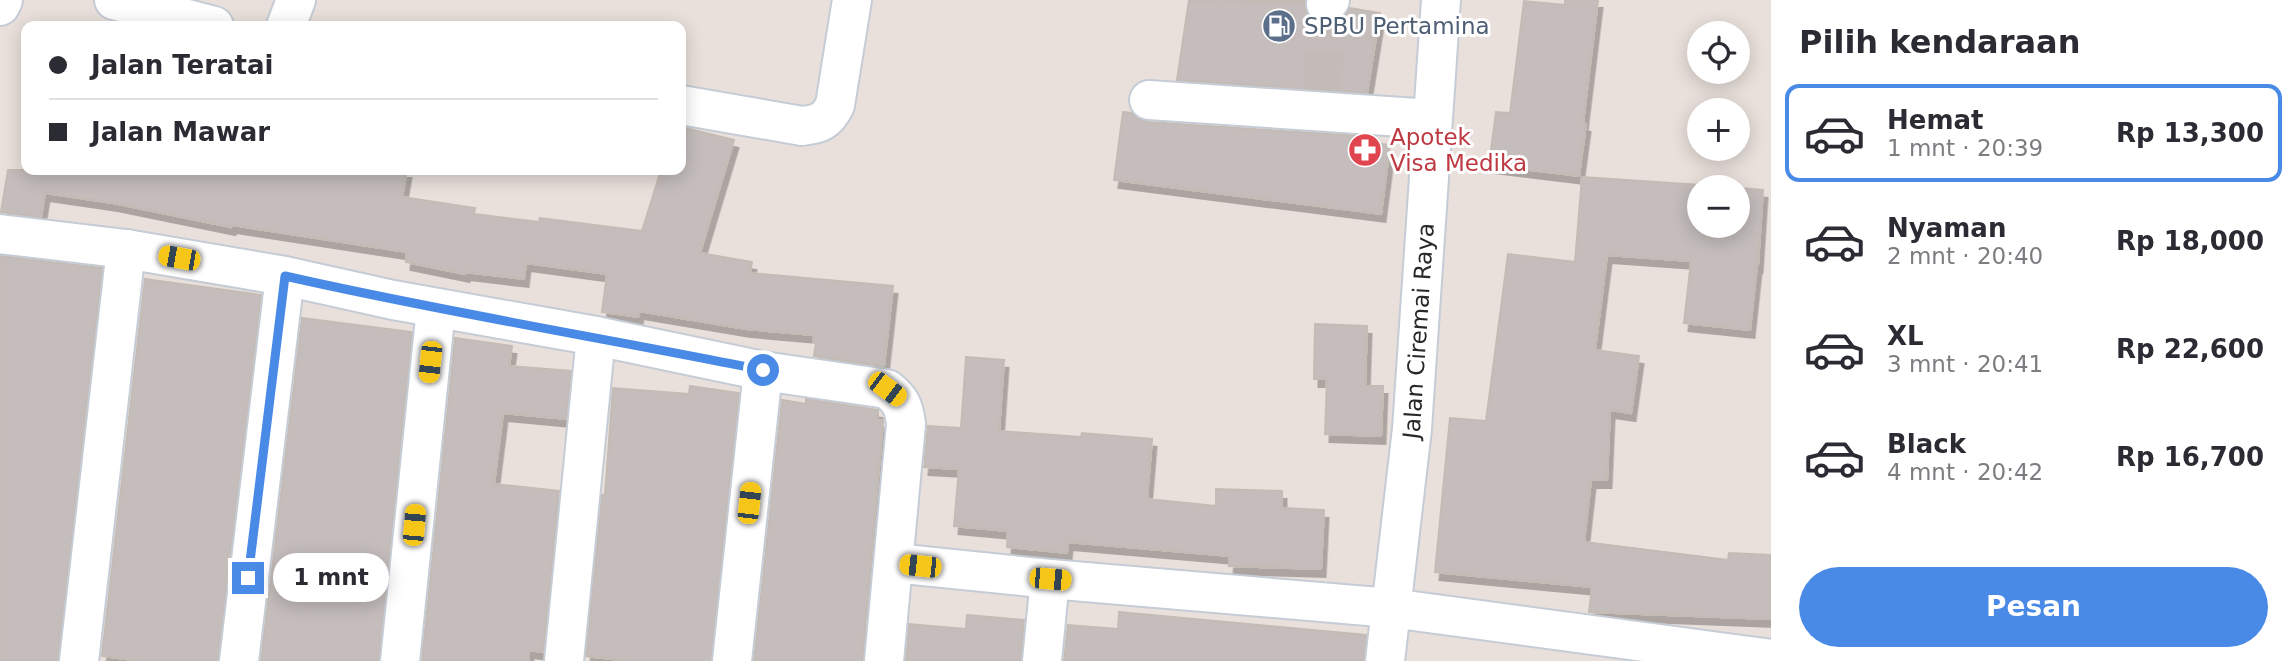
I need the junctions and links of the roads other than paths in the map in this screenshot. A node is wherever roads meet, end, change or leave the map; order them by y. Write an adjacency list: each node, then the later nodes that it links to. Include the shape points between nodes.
1 (3, 0): 6 (street)
2 (114, 0): 7 (street)
3 (296, 0): 8 (street)
4 (852, 0): 10 (street, via 835,105 819,124 803,126)
5 (1430, 2): 11 (street, Jalan Ciremai Raya)
6 (0, 6)
7 (195, 21)
8 (288, 21)
9 (1149, 100): 11 (street, via 1326,100 1336,113)
10 (686, 106)
11 (1432, 119): 20 (street, Jalan Ciremai Raya, via 1412,429)
12 (0, 234): 13 (street)
13 (126, 248): 14 (street); 23 (street)
14 (285, 276): 15 (street); 24 (street)
15 (436, 308): 16 (street); 25 (street)
16 (596, 336): 17 (street); 26 (street)
17 (763, 370): 18 (street, via 887,389 899,398 906,424); 27 (street)
18 (894, 563): 19 (street); 28 (street)
19 (1050, 579): 20 (street); 29 (street)
20 (1391, 608): 21 (street); 30 (street, Jalan Ciremai Raya)
21 (1574, 647): 22 (street)
22 (1771, 659)
23 (79, 661)
24 (239, 661)
25 (400, 661)
26 (564, 661)
27 (732, 661)
28 (884, 661)
29 (1042, 661)
30 (1385, 661)

